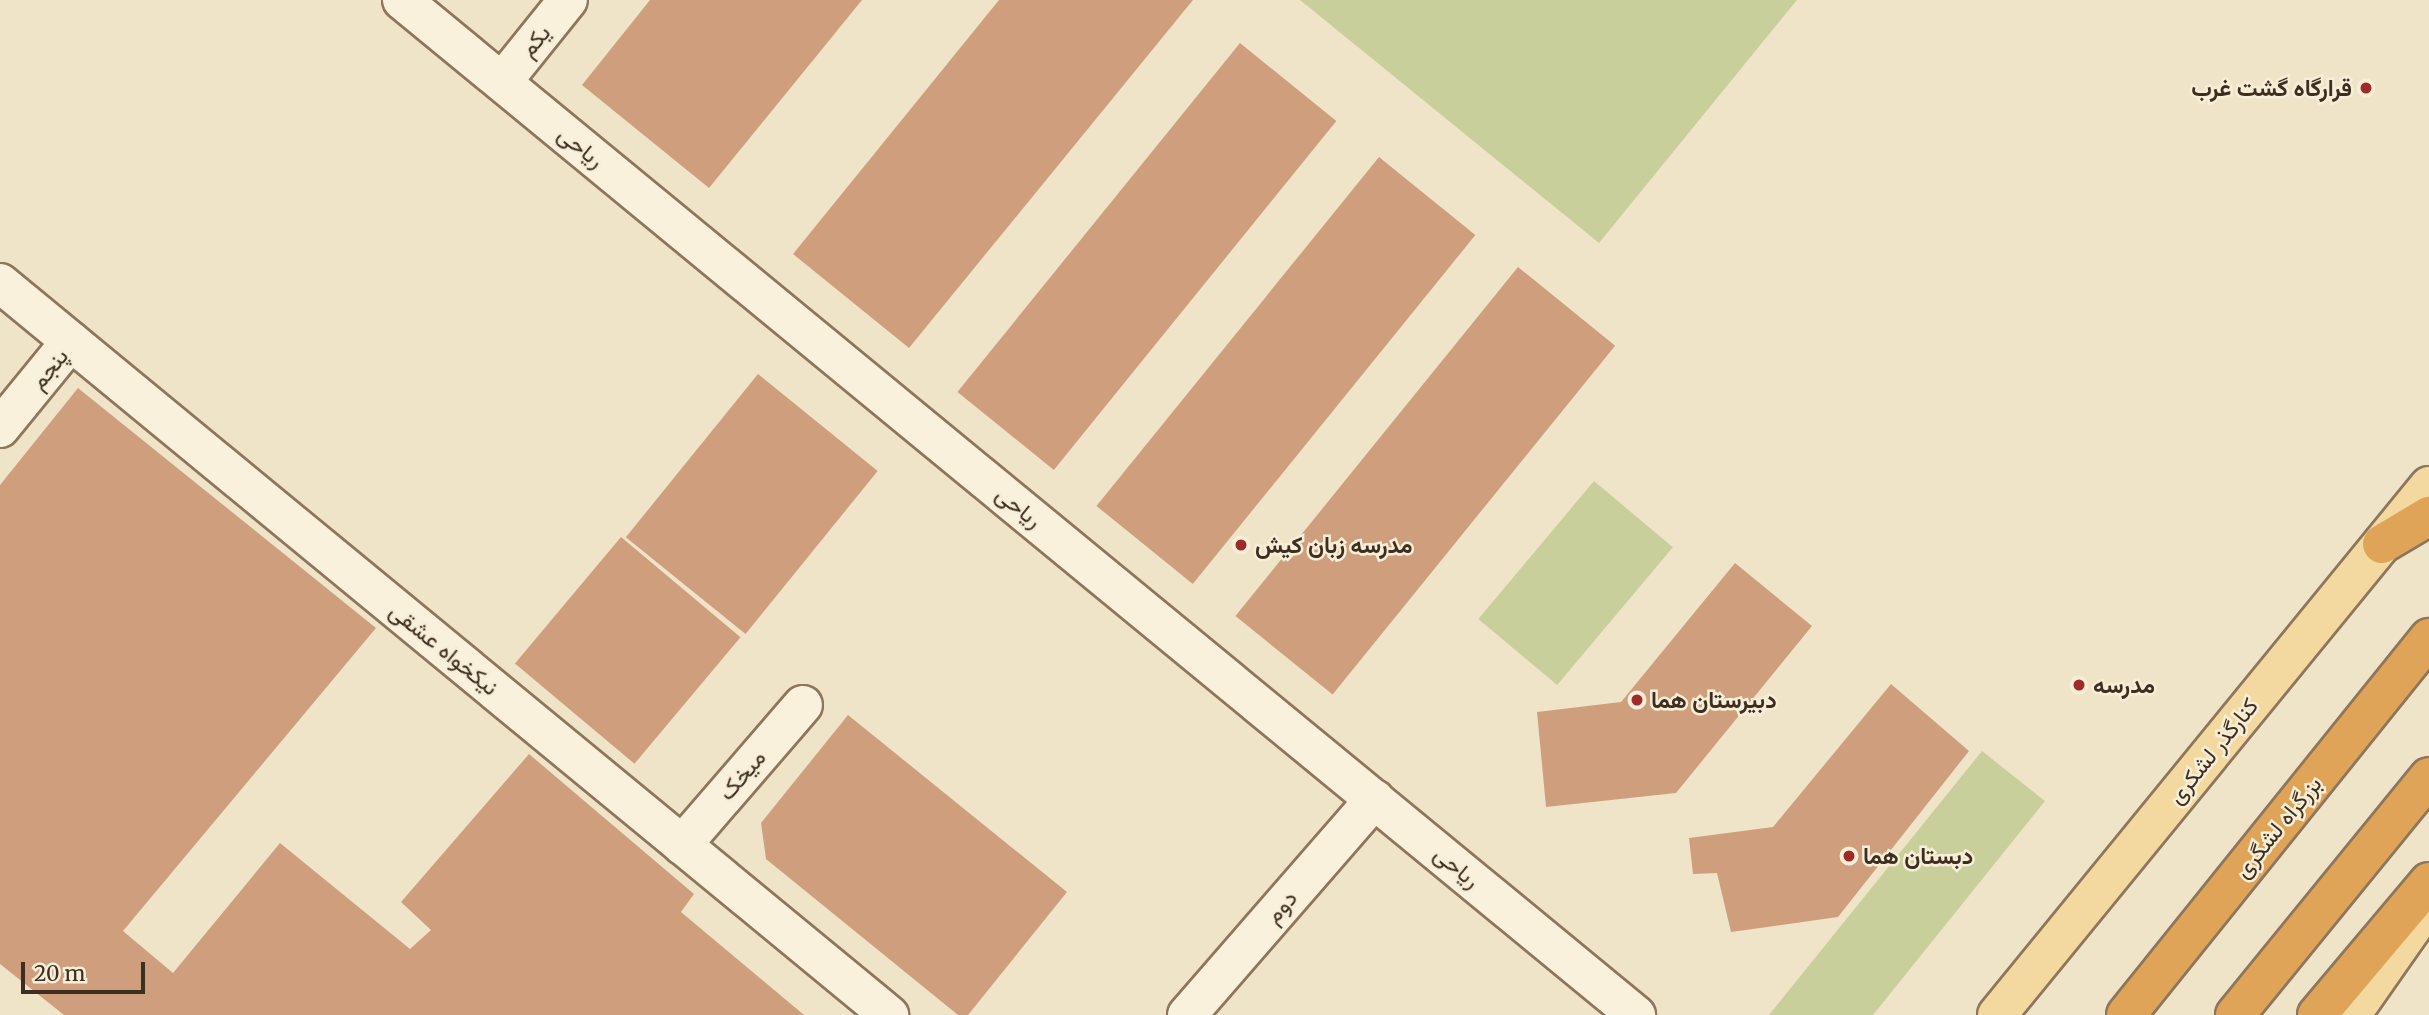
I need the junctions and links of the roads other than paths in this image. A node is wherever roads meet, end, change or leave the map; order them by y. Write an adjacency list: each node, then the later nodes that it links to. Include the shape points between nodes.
1 (402, 0): 3 (street, ریاحی)
2 (568, 0): 3 (street, یکم)
3 (502, 82): 13 (street, ریاحی)
4 (0, 283): 5 (street, نیکخواه عشقی)
5 (71, 341): 6 (street, پنجم); 14 (street, نیکخواه عشقی)
6 (0, 428)
7 (2429, 486): 9 (main road, کنارگذر لشکری)
8 (2429, 516): 9 (highway)
9 (2382, 544): 20 (main road, کنارگذر لشکری)
10 (2429, 638): 21 (highway, بزرگراه لشگری)
11 (803, 705): 14 (street, میخک)
12 (2429, 777): 22 (highway)
13 (1375, 799): 18 (street, دوم); 19 (street, ریاحی)
14 (682, 845): 17 (street, نیکخواه عشقی)
15 (2429, 881): 23 (highway)
16 (2429, 904): 24 (main road)
17 (889, 1015)
18 (1187, 1015)
19 (1636, 1015)
20 (1997, 1015)
21 (2126, 1015)
22 (2235, 1015)
23 (2317, 1015)
24 (2351, 1015)

